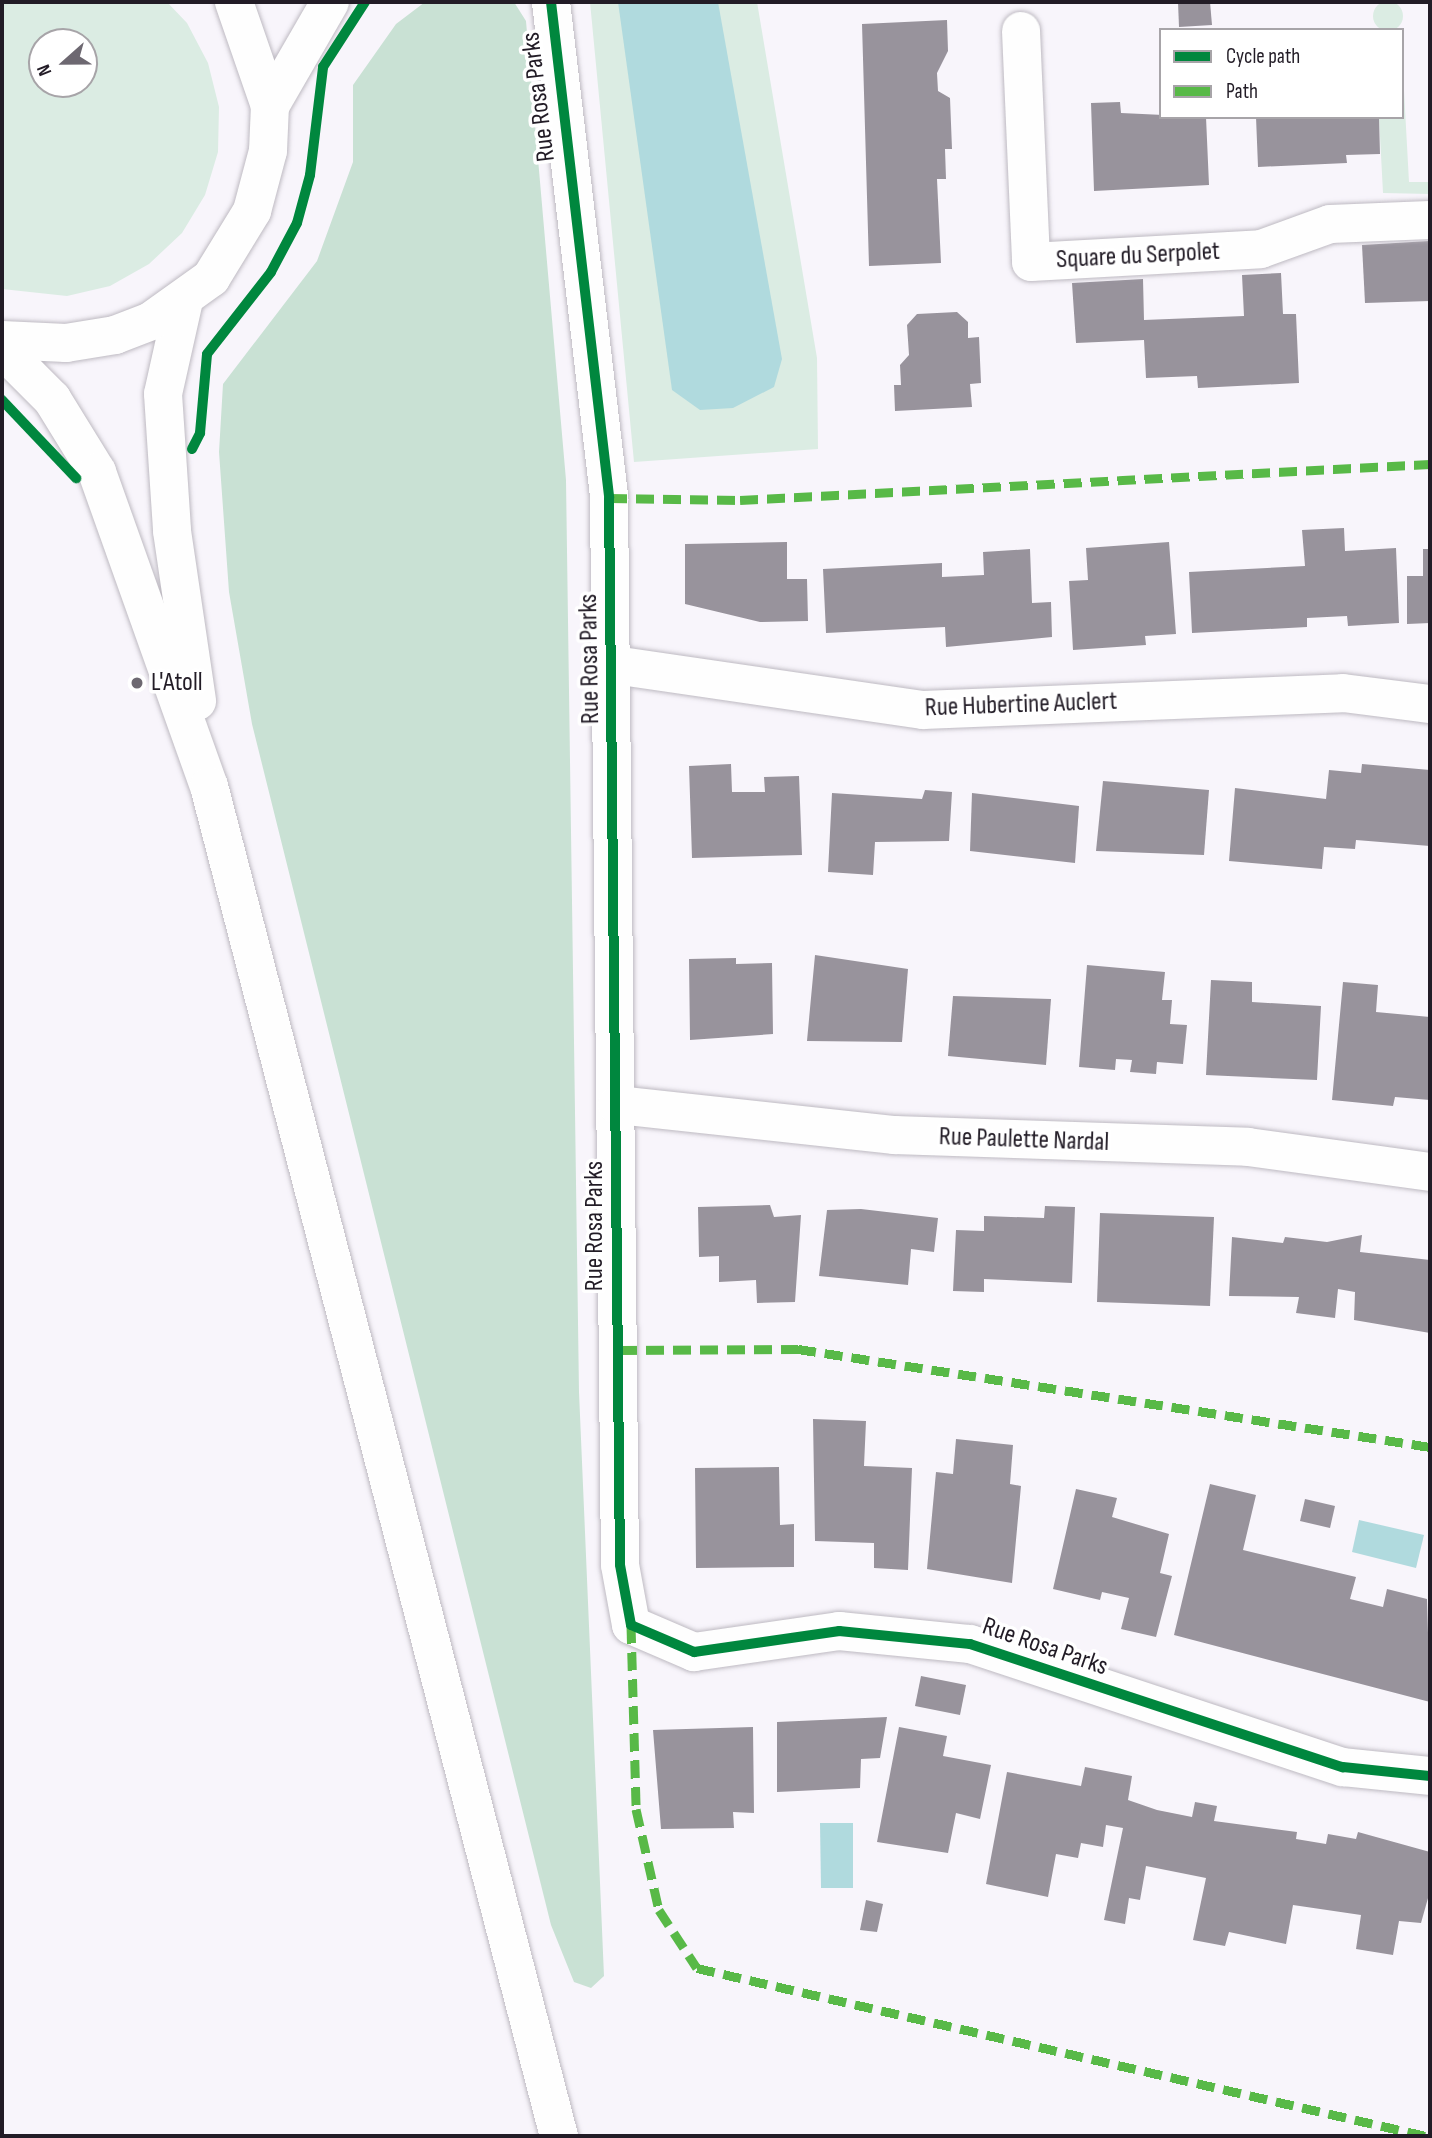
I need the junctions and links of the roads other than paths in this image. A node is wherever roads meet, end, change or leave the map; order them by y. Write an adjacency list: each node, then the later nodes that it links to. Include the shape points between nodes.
1 (234, 2): 5 (street)
2 (330, 2): 5 (street)
3 (551, 2): 10 (street, Rue Rosa Parks, via 609,498)
4 (1021, 31): 6 (street, Square du Serpolet, via 1031,262 1261,249 1330,224)
5 (270, 106): 7 (street, via 268,151 252,211 211,278)
6 (1430, 219)
7 (184, 300): 8 (street, via 115,335 54,344); 12 (street, via 163,394 165,454)
8 (2, 340)
9 (2, 349): 12 (street, via 52,399 97,472)
10 (614, 665): 11 (street, Rue Hubertine Auclert, via 923,710 1343,693); 13 (street, Rue Rosa Parks)
11 (1430, 704)
12 (209, 786): 16 (street)
13 (617, 1105): 14 (street, Rue Paulette Nardal, via 894,1135 1248,1147); 15 (street, Rue Rosa Parks, via 620,1565 631,1625 694,1652 839,1631 970,1644 1343,1767)
14 (1430, 1172)
15 (1430, 1776)
16 (559, 2136)

